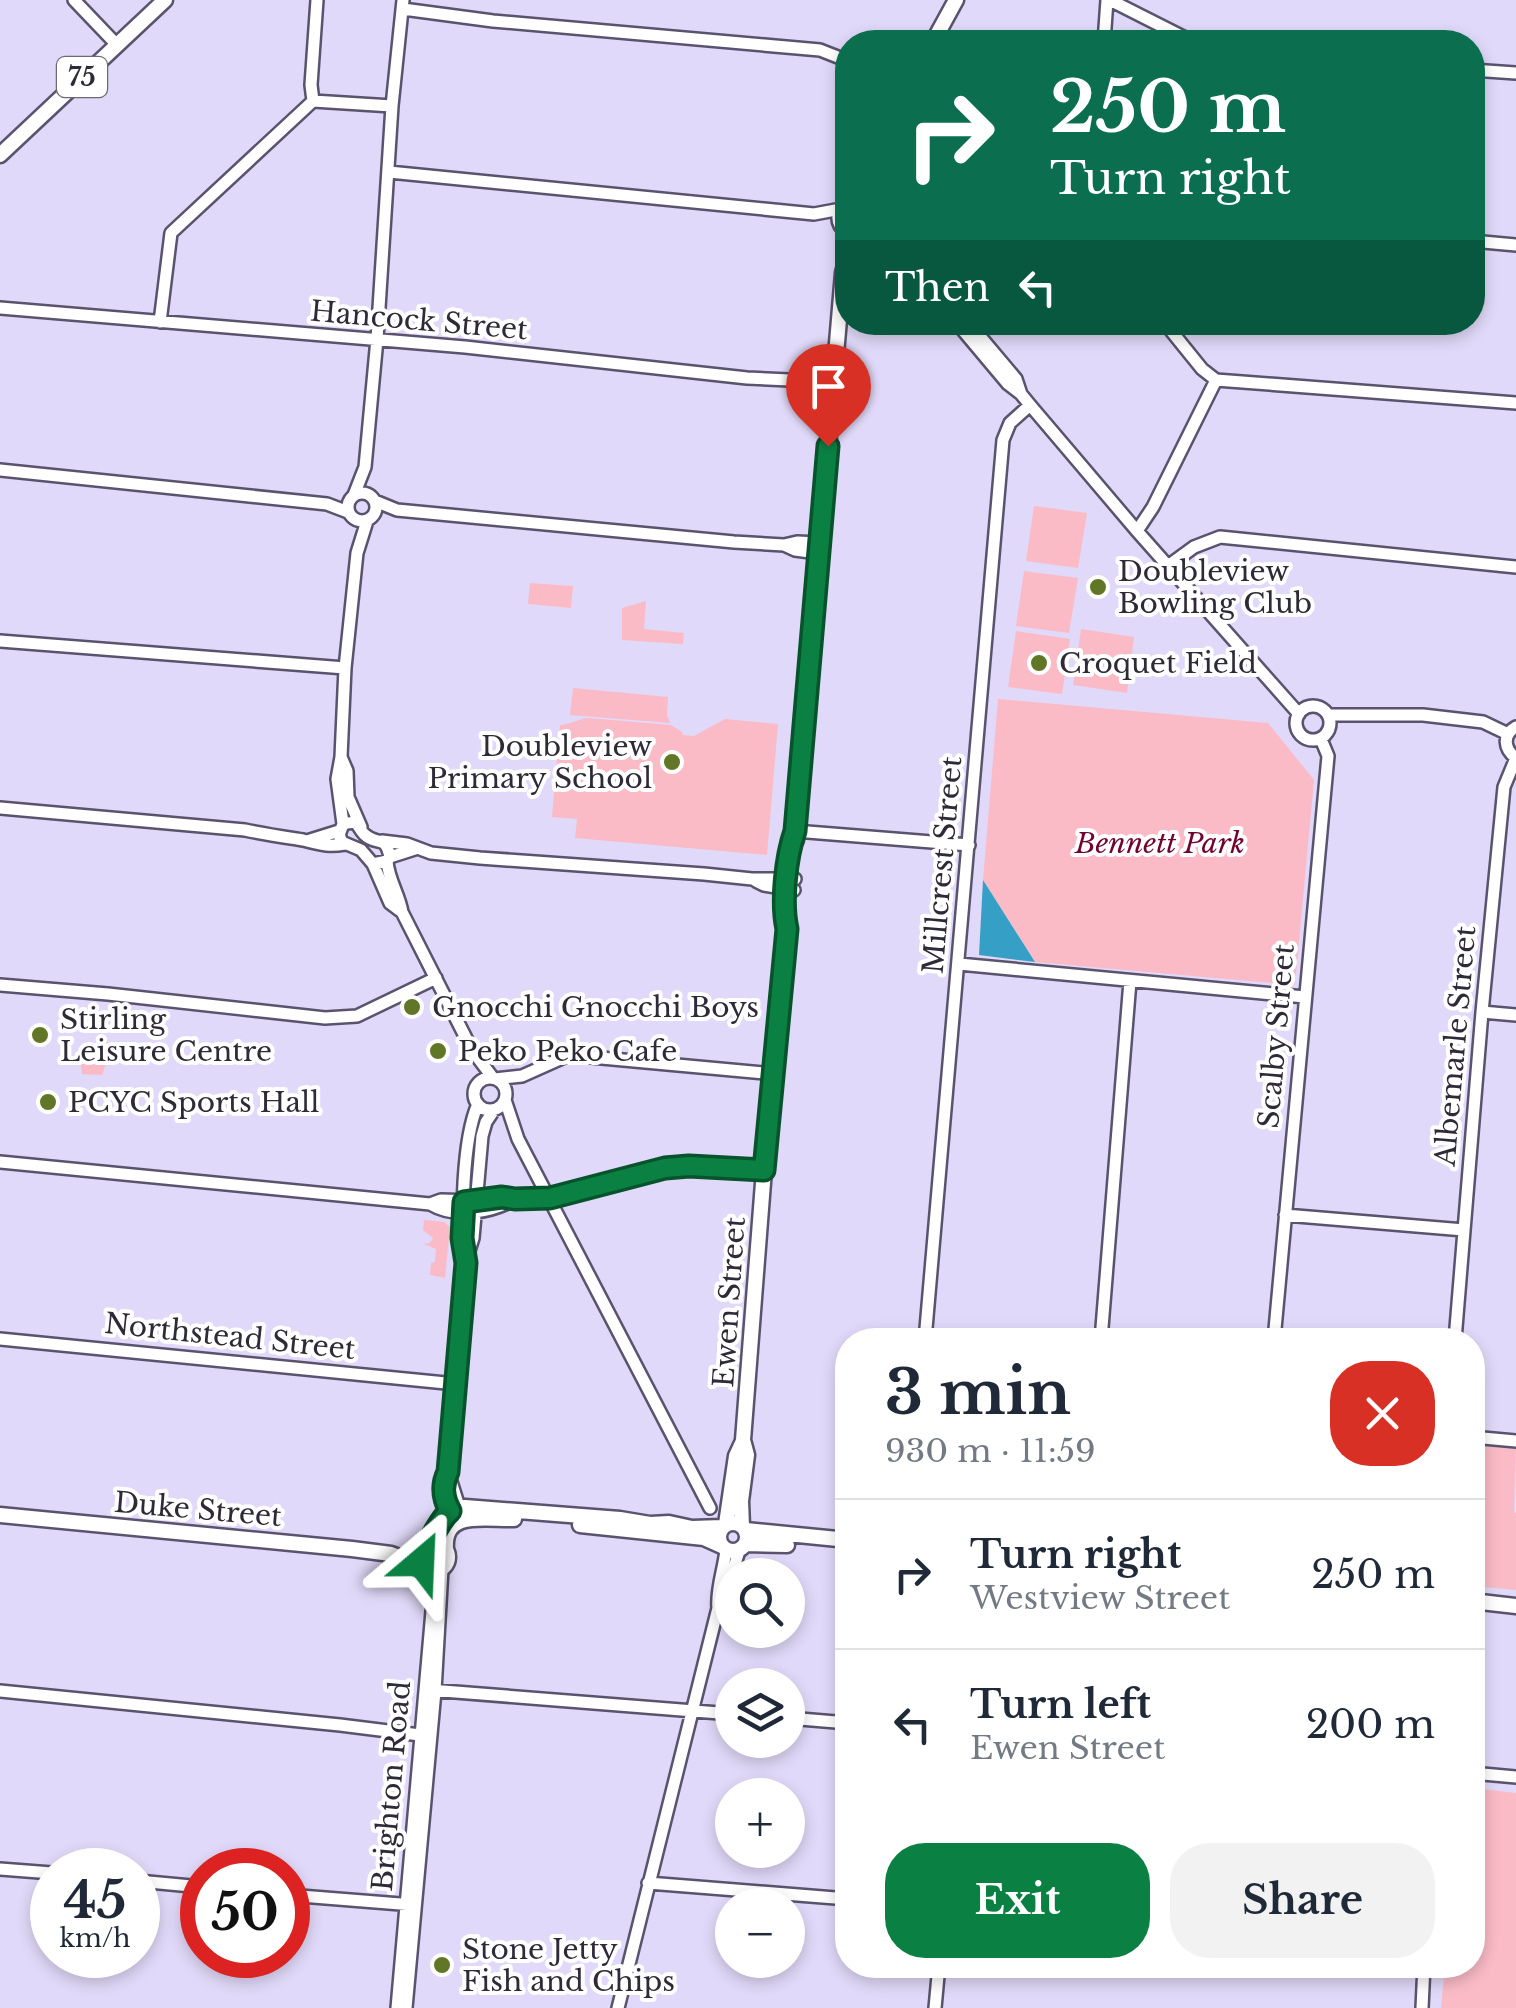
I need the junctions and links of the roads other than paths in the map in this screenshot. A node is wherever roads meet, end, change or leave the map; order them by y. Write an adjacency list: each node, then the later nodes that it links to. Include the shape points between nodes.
1 (74, 0): 10 (street)
2 (165, 0): 10 (main road, 75)
3 (317, 0): 14 (street)
4 (956, 0): 7 (main road)
5 (1109, 0): 8 (street); 9 (street)
6 (403, 4): 11 (street, via 493,21); 15 (street)
7 (940, 30)
8 (1105, 30)
9 (1169, 30)
10 (117, 45): 16 (main road, 75)
11 (835, 56)
12 (1485, 71): 13 (street)
13 (1516, 73)
14 (314, 101): 15 (street); 24 (street, via 171,234)
15 (392, 106): 17 (street)
16 (0, 155)
17 (389, 172): 19 (street); 29 (street)
18 (835, 207): 19 (street)
19 (814, 214): 20 (street)
20 (835, 224)
21 (1485, 242): 22 (street)
22 (1516, 245)
23 (0, 308): 24 (street, Hancock Street)
24 (160, 322): 29 (street, Hancock Street)
25 (837, 335): 31 (main road, Ewen Street)
26 (967, 335): 32 (street)
27 (979, 335): 32 (street)
28 (1175, 335): 30 (street)
29 (377, 339): 31 (street, Hancock Street); 35 (street)
30 (1216, 380): 33 (street); 42 (street)
31 (833, 382): 43 (main road, Ewen Street)
32 (1021, 394): 34 (street)
33 (1516, 403)
34 (1030, 405): 42 (street); 61 (street, Millcrest Street, via 1010,423 1004,440)
35 (365, 468): 37 (street); 38 (street)
36 (0, 470): 39 (street)
37 (352, 497): 38 (street, via 363,493); 39 (street); 41 (street)
38 (373, 499): 40 (street); 41 (street, via 376,511)
39 (328, 504): 41 (street)
40 (397, 510): 41 (street); 43 (street)
41 (360, 517): 47 (street)
42 (1138, 532): 44 (street)
43 (819, 548): 57 (main road, Ewen Street)
44 (1168, 566): 45 (street, via 1220,537); 48 (street)
45 (1516, 566)
46 (0, 640): 47 (street)
47 (346, 668): 52 (street)
48 (1299, 714): 49 (street, via 1319,706); 51 (street, via 1298,731 1308,740)
49 (1329, 715): 50 (street, via 1423,715); 51 (street, Scalby Street, via 1330,729)
50 (1512, 730): 53 (street, Albemarle Street, via 1506,746)
51 (1321, 739): 71 (street, Scalby Street, via 1328,756)
52 (342, 756): 55 (street); 56 (street)
53 (1516, 758): 72 (street, Albemarle Street, via 1504,787)
54 (0, 808): 58 (street)
55 (361, 827): 56 (street, via 352,822); 59 (street)
56 (341, 828): 58 (street); 60 (street)
57 (795, 831): 61 (street); 65 (main road, Ewen Street)
58 (307, 841): 60 (street)
59 (382, 841): 62 (street); 63 (street)
60 (345, 844): 64 (street)
61 (969, 845): 67 (street, Millcrest Street)
62 (416, 848): 63 (street); 65 (street)
63 (389, 859): 64 (street); 66 (street)
64 (373, 864): 66 (street, via 390,903)
65 (790, 884): 75 (main road, Ewen Street)
66 (402, 912): 68 (street)
67 (959, 964): 69 (street); 88 (street, Millcrest Street)
68 (436, 978): 70 (street, via 357,1016 325,1018); 74 (street)
69 (1130, 981): 71 (street); 89 (street)
70 (0, 985)
71 (1305, 997): 86 (street, Scalby Street)
72 (1482, 1012): 73 (street); 87 (street, Albemarle Street)
73 (1516, 1015)
74 (472, 1050): 77 (street); 78 (street)
75 (774, 1074): 76 (street, via 569,1055); 83 (main road, Ewen Street)
76 (522, 1076): 77 (street); 79 (street)
77 (494, 1079): 78 (street); 79 (street)
78 (477, 1086): 80 (street)
79 (506, 1097): 81 (street); 84 (street, via 518,1139)
80 (478, 1104): 81 (street); 85 (street)
81 (494, 1110): 85 (street, via 482,1136)
82 (0, 1162): 85 (street)
83 (764, 1170): 84 (street, via 665,1168); 99 (main road, Ewen Street, via 747,1455)
84 (550, 1198): 85 (street, via 502,1197); 96 (street)
85 (470, 1207): 93 (street, via 473,1238)
86 (1285, 1215): 87 (street); 90 (street, Scalby Street)
87 (1464, 1230): 91 (street, Albemarle Street)
88 (926, 1328)
89 (1102, 1328)
90 (1275, 1328)
91 (1456, 1328)
92 (0, 1339): 93 (street, Northstead Street)
93 (456, 1384): 97 (street, via 443,1491)
94 (1485, 1439): 95 (street)
95 (1516, 1441)
96 (710, 1508)
97 (456, 1513): 99 (main road, via 669,1523); 101 (main road, via 442,1518); 103 (main road)
98 (0, 1516): 104 (main road, Duke Street)
99 (734, 1537): 100 (main road); 102 (main road); 112 (street, Ewen Street, via 724,1603)
100 (835, 1539)
101 (427, 1546): 103 (main road); 104 (main road, Duke Street); 105 (main road, via 420,1558)
102 (835, 1548)
103 (446, 1549): 105 (main road, via 448,1561)
104 (391, 1554): 105 (main road, Duke Street)
105 (431, 1568): 110 (street, Brighton Road)
106 (1485, 1594): 107 (main road)
107 (1516, 1596)
108 (1485, 1603): 109 (main road)
109 (1516, 1606)
110 (430, 1690): 112 (street); 116 (street, Brighton Road)
111 (0, 1691): 116 (street)
112 (692, 1710): 113 (street); 121 (street, Ewen Street)
113 (715, 1712)
114 (805, 1720): 115 (street)
115 (835, 1723)
116 (426, 1736): 124 (street, Brighton Road)
117 (1485, 1773): 118 (street)
118 (1516, 1777)
119 (0, 1869): 120 (street)
120 (30, 1872)
121 (648, 1882): 123 (street); 129 (street, Ewen Street)
122 (310, 1897): 124 (street)
123 (835, 1899)
124 (411, 1905): 127 (street, Brighton Road); 128 (street, Brighton Road)
125 (937, 1978): 130 (street)
126 (1423, 1978): 131 (street)
127 (397, 2008)
128 (406, 2008)
129 (618, 2008)
130 (934, 2008)
131 (1422, 2008)

